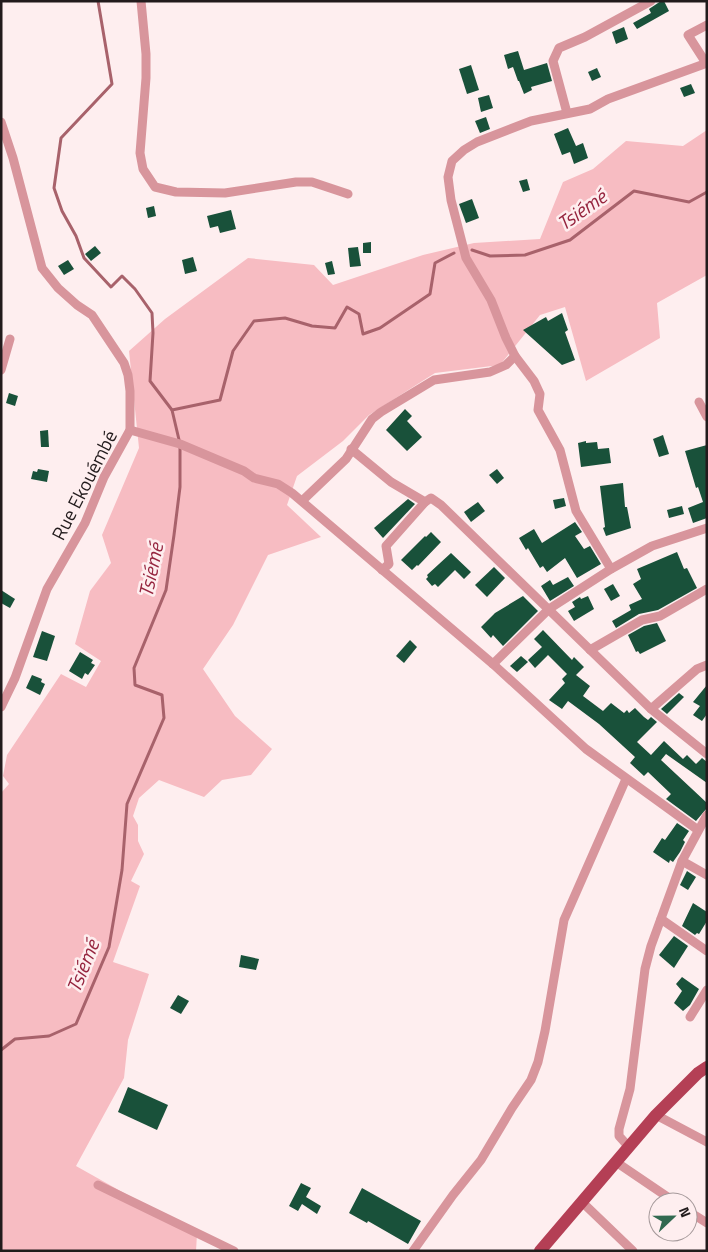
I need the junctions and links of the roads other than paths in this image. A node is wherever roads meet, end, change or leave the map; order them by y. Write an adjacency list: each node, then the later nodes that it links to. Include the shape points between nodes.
1 (141, 1): 7 (street, via 146,78 140,153 142,169 155,187 176,192 225,193 312,182)
2 (651, 1): 5 (street, via 559,48 553,61)
3 (707, 25): 4 (street, via 688,35)
4 (706, 63): 5 (street, via 608,99 590,110)
5 (567, 113): 9 (street, via 531,121 477,142 452,161 448,177 466,258 491,300)
6 (1, 122): 13 (street, Rue Ekouémbé, via 14,158 42,268 58,288 92,315 124,363 130,392)
7 (348, 194)
8 (10, 339): 10 (street)
9 (515, 356): 14 (street, via 506,365 490,372 434,380 372,419); 18 (street, via 540,394 538,410 560,450 576,511)
10 (1, 370)
11 (699, 402): 12 (street)
12 (707, 417)
13 (130, 430): 15 (street, via 180,444 254,478 278,484); 25 (street, Rue Ekouémbé, via 47,589 15,678)
14 (351, 449): 15 (street, via 346,459); 16 (street, via 391,482)
15 (302, 502): 19 (street)
16 (425, 502): 19 (street, via 386,546 389,564); 21 (street, via 431,498 441,505)
17 (707, 528): 18 (street, via 652,546)
18 (611, 569): 21 (street)
19 (382, 570): 23 (street)
20 (707, 589): 22 (street, via 660,616 642,620)
21 (550, 609): 22 (street); 23 (street)
22 (590, 650): 26 (street)
23 (492, 664): 28 (street, via 586,749)
24 (707, 665): 26 (street)
25 (1, 707)
26 (651, 709): 27 (street)
27 (707, 754)
28 (626, 779): 30 (street); 46 (street, via 564,920 545,1030 531,1080 481,1160)
29 (707, 815): 30 (street)
30 (698, 830): 31 (street)
31 (682, 862): 32 (street); 33 (street)
32 (707, 875)
33 (661, 919): 34 (street); 40 (street, via 645,969 630,1088 619,1129 619,1136)
34 (707, 951)
35 (707, 990): 36 (street)
36 (690, 1017)
37 (707, 1067): 38 (main road)
38 (656, 1115): 39 (street); 40 (main road)
39 (707, 1142)
40 (628, 1146): 41 (main road)
41 (616, 1162): 43 (street); 44 (main road)
42 (98, 1185): 45 (street)
43 (660, 1192)
44 (582, 1202): 47 (main road); 48 (street)
45 (234, 1251)
46 (413, 1251)
47 (540, 1251)
48 (632, 1251)

